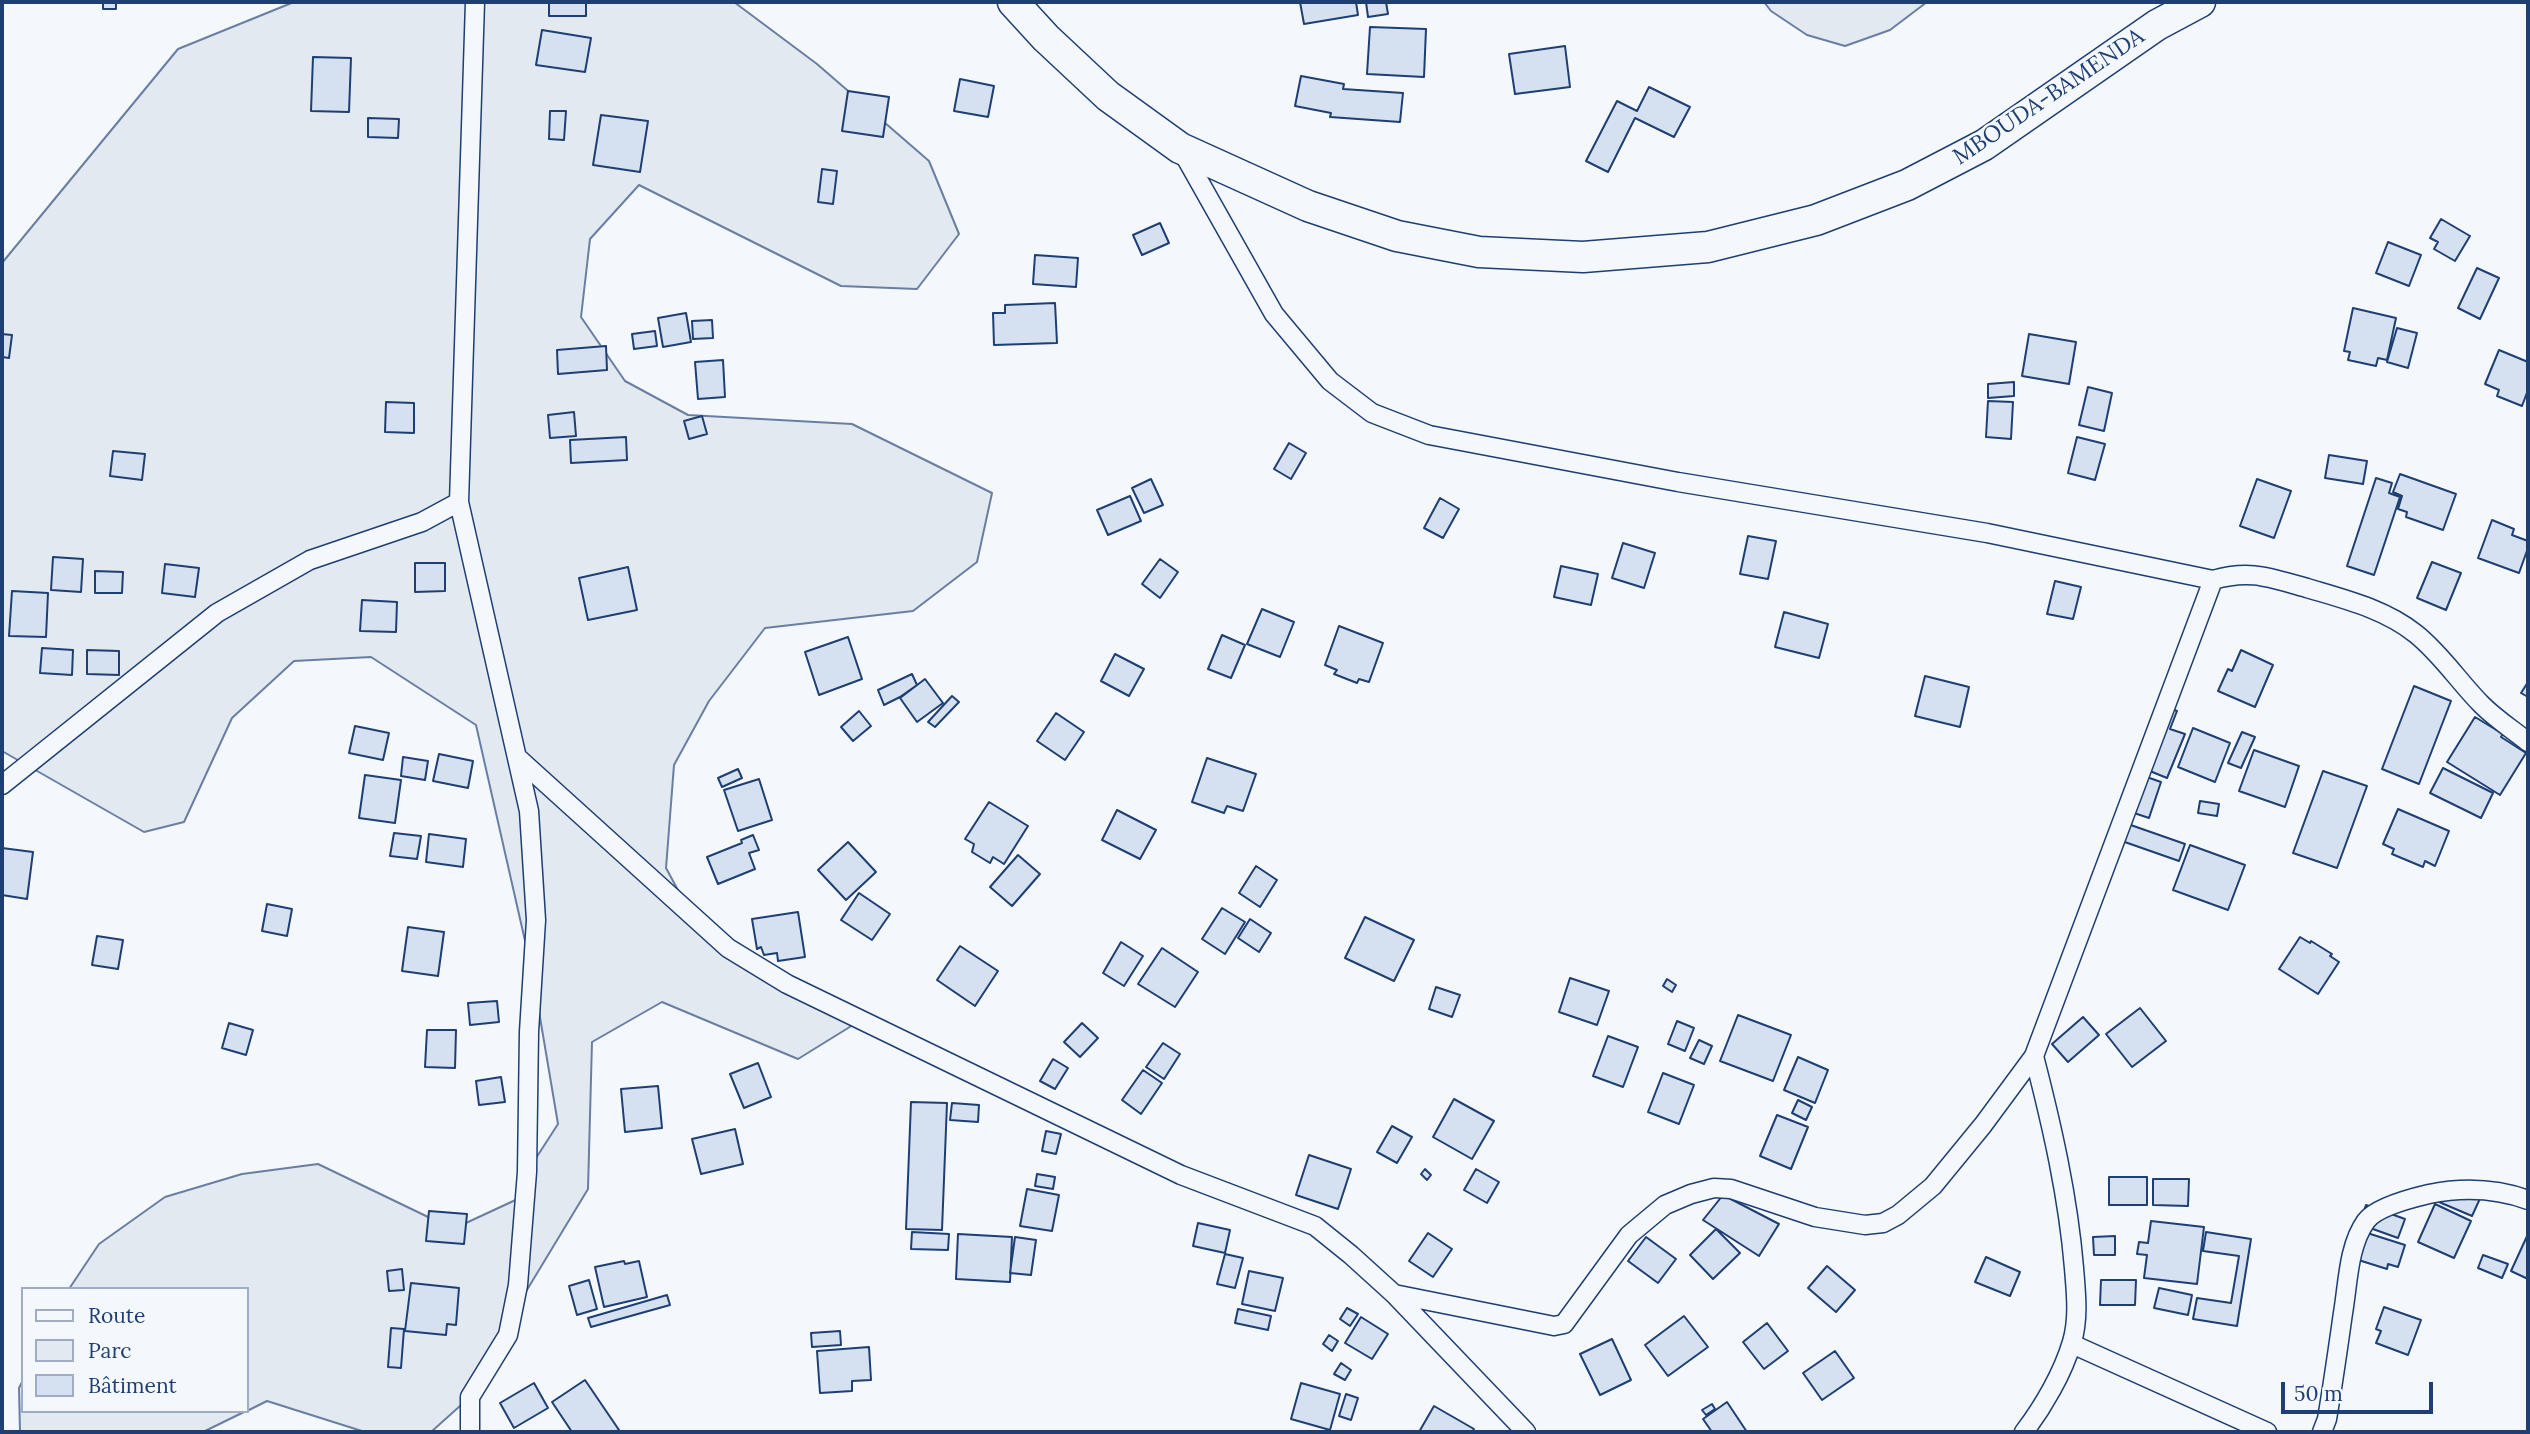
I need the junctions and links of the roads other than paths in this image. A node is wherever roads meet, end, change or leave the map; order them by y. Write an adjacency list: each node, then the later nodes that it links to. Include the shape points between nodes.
1 (475, 2): 5 (street)
2 (1013, 2): 4 (highway, MBOUDA-BAMENDA, via 1108,96)
3 (2200, 2): 4 (highway, MBOUDA-BAMENDA, via 2157,25 1984,145 1907,185 1816,220 1708,247 1583,257 1479,252 1397,236 1308,206)
4 (1180, 148): 6 (street, via 1274,314 1330,381 1372,413 1429,435 1987,533)
5 (459, 502): 8 (street); 9 (street, via 422,522 310,560 217,613)
6 (2213, 580): 7 (street, via 2236,573 2268,577 2384,615 2414,633 2452,668 2482,705); 10 (street)
7 (2528, 742)
8 (518, 758): 12 (street, via 728,948 788,984 1181,1175 1315,1226); 14 (street, via 529,811 536,920 528,1032 527,1185 518,1285 508,1335 470,1397)
9 (2, 785)
10 (2034, 1056): 12 (street, via 1933,1186 1883,1223 1865,1225 1815,1217 1731,1189 1714,1188 1665,1205 1629,1235 1564,1324 1542,1324); 13 (street, via 2070,1228 2076,1298)
11 (2528, 1200): 18 (street, via 2473,1188 2448,1190 2377,1211 2367,1219 2352,1256 2328,1419)
12 (1394, 1294): 15 (street)
13 (2072, 1344): 16 (street); 17 (street)
14 (470, 1432)
15 (1526, 1432)
16 (2024, 1432)
17 (2267, 1432)
18 (2322, 1432)

